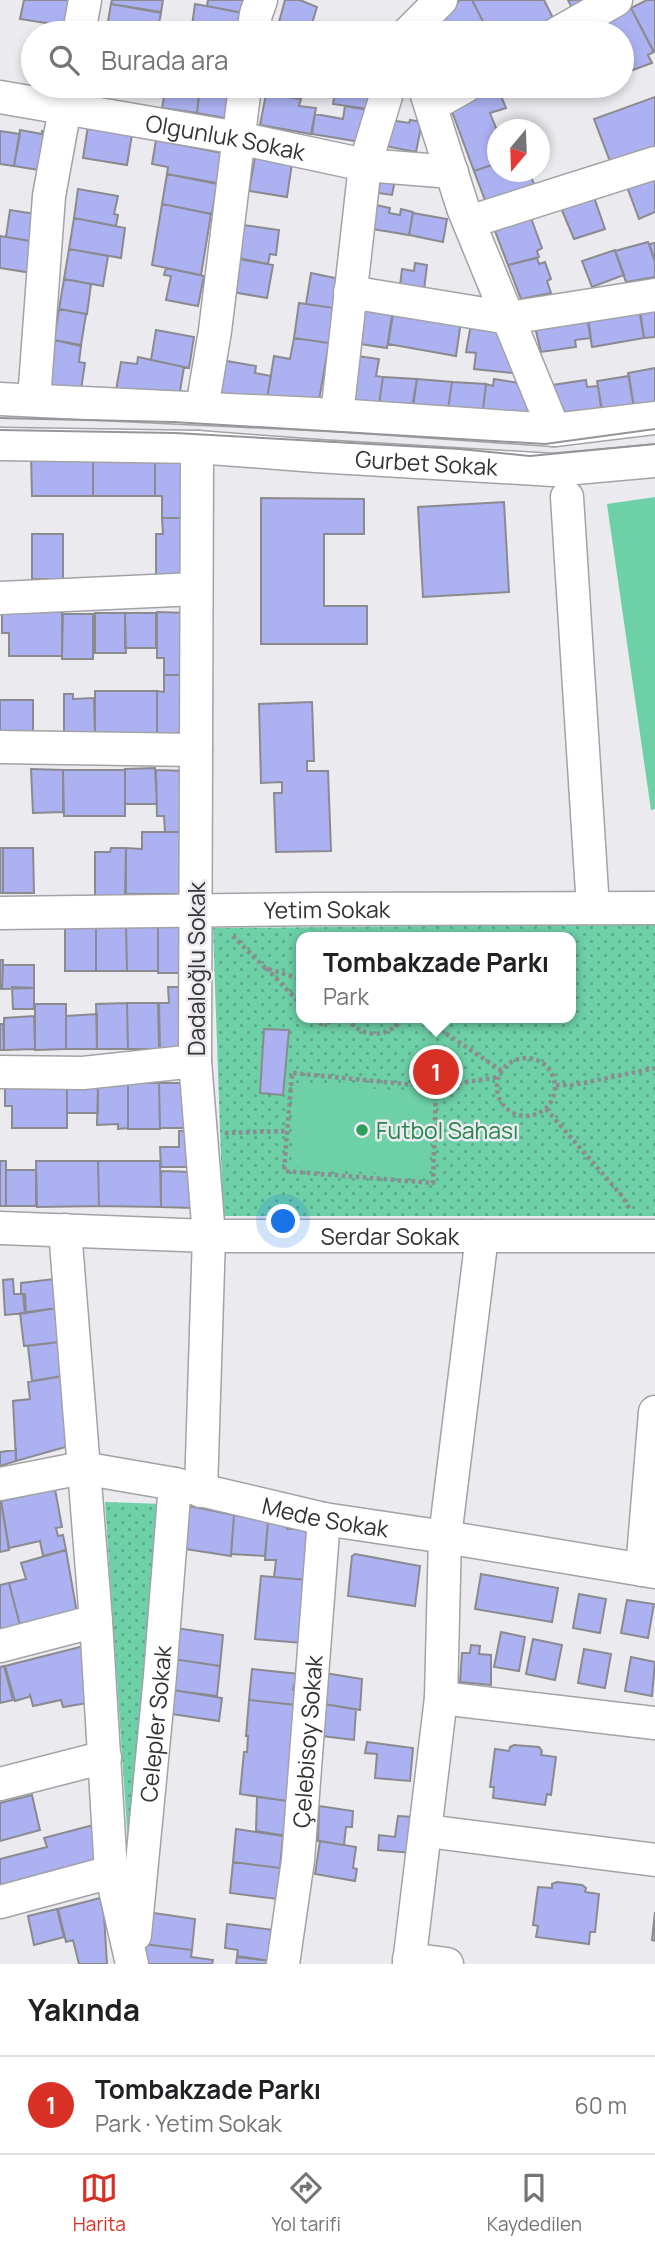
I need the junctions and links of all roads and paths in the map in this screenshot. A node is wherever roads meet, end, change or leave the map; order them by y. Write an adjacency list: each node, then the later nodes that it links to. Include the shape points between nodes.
1 (85, 0): 5 (street)
2 (261, 0): 6 (street)
3 (441, 0): 7 (street)
4 (616, 0): 8 (street)
5 (81, 21)
6 (255, 21)
7 (420, 21)
8 (579, 21)
9 (0, 97): 10 (street, Olgunluk Sokak)
10 (21, 97)
11 (67, 98): 15 (street, Olgunluk Sokak); 24 (street, via 49,195)
12 (243, 98): 15 (street)
13 (385, 98): 17 (street)
14 (429, 98): 18 (street)
15 (237, 138): 17 (street, Olgunluk Sokak); 25 (street)
16 (655, 163): 19 (street)
17 (365, 165): 18 (street, Olgunluk Sokak); 20 (street)
18 (452, 172): 19 (street)
19 (468, 222): 22 (street)
20 (350, 292): 22 (street); 26 (street)
21 (655, 295): 22 (street)
22 (509, 318): 28 (street)
23 (0, 400): 24 (street)
24 (34, 400): 25 (street)
25 (202, 408): 26 (street)
26 (337, 415): 28 (street)
27 (655, 418): 28 (street)
28 (554, 430)
29 (0, 444): 30 (street, Gurbet Sokak)
30 (198, 447): 31 (street, Gurbet Sokak, via 553,470); 33 (street, Dadaloğlu Sokak)
31 (655, 461)
32 (567, 497): 37 (street)
33 (196, 589): 34 (street); 36 (street, Dadaloğlu Sokak)
34 (0, 598)
35 (0, 747): 36 (street)
36 (196, 750): 39 (street, Dadaloğlu Sokak)
37 (593, 908): 38 (street, Yetim Sokak); 39 (street, Yetim Sokak)
38 (655, 908)
39 (202, 911): 40 (street, Yetim Sokak); 41 (path); 47 (street, Dadaloğlu Sokak)
40 (0, 913)
41 (265, 968): 42 (path); 43 (path)
42 (296, 977)
43 (296, 999)
44 (351, 1023): 45 (path, via 362,1032 376,1034 390,1031)
45 (397, 1023)
46 (430, 1023): 49 (path)
47 (195, 1061): 50 (street, via 83,1073); 56 (street, Dadaloğlu Sokak)
48 (655, 1068): 52 (path)
49 (502, 1071): 51 (path); 52 (path, via 512,1061 533,1059 548,1067)
50 (0, 1072)
51 (498, 1077): 53 (path); 54 (path, via 498,1098 513,1113 525,1117)
52 (556, 1085): 54 (path)
53 (436, 1087): 55 (path, via 292,1073); 55 (path, via 433,1183 284,1171)
54 (546, 1109): 61 (path, via 623,1197)
55 (287, 1131): 56 (path)
56 (201, 1133): 59 (street, Dadaloğlu Sokak)
57 (0, 1228): 58 (street, Serdar Sokak)
58 (65, 1230): 59 (street, Serdar Sokak); 63 (street)
59 (209, 1236): 60 (street, Serdar Sokak); 65 (street, Dadaloğlu Sokak)
60 (482, 1236): 61 (street, Serdar Sokak); 67 (street)
61 (649, 1236)
62 (655, 1412): 68 (street)
63 (82, 1468): 64 (street, Mede Sokak); 65 (street, Mede Sokak); 69 (street)
64 (0, 1484)
65 (188, 1488): 66 (street, Mede Sokak); 80 (street, Celepler Sokak, via 160,1676)
66 (324, 1519): 67 (street, Mede Sokak); 81 (street, Çelebisoy Sokak, via 298,1860)
67 (445, 1536): 68 (street, Mede Sokak); 71 (street)
68 (649, 1571)
69 (96, 1621): 70 (street); 73 (street)
70 (0, 1646)
71 (441, 1698): 72 (street); 75 (street)
72 (655, 1723)
73 (105, 1758): 74 (street); 77 (street)
74 (0, 1784)
75 (427, 1831): 76 (street); 79 (street)
76 (655, 1860)
77 (111, 1872): 78 (street); 80 (street)
78 (0, 1902)
79 (409, 1962): 82 (street)
80 (132, 1964)
81 (283, 1964)
82 (447, 1964)

